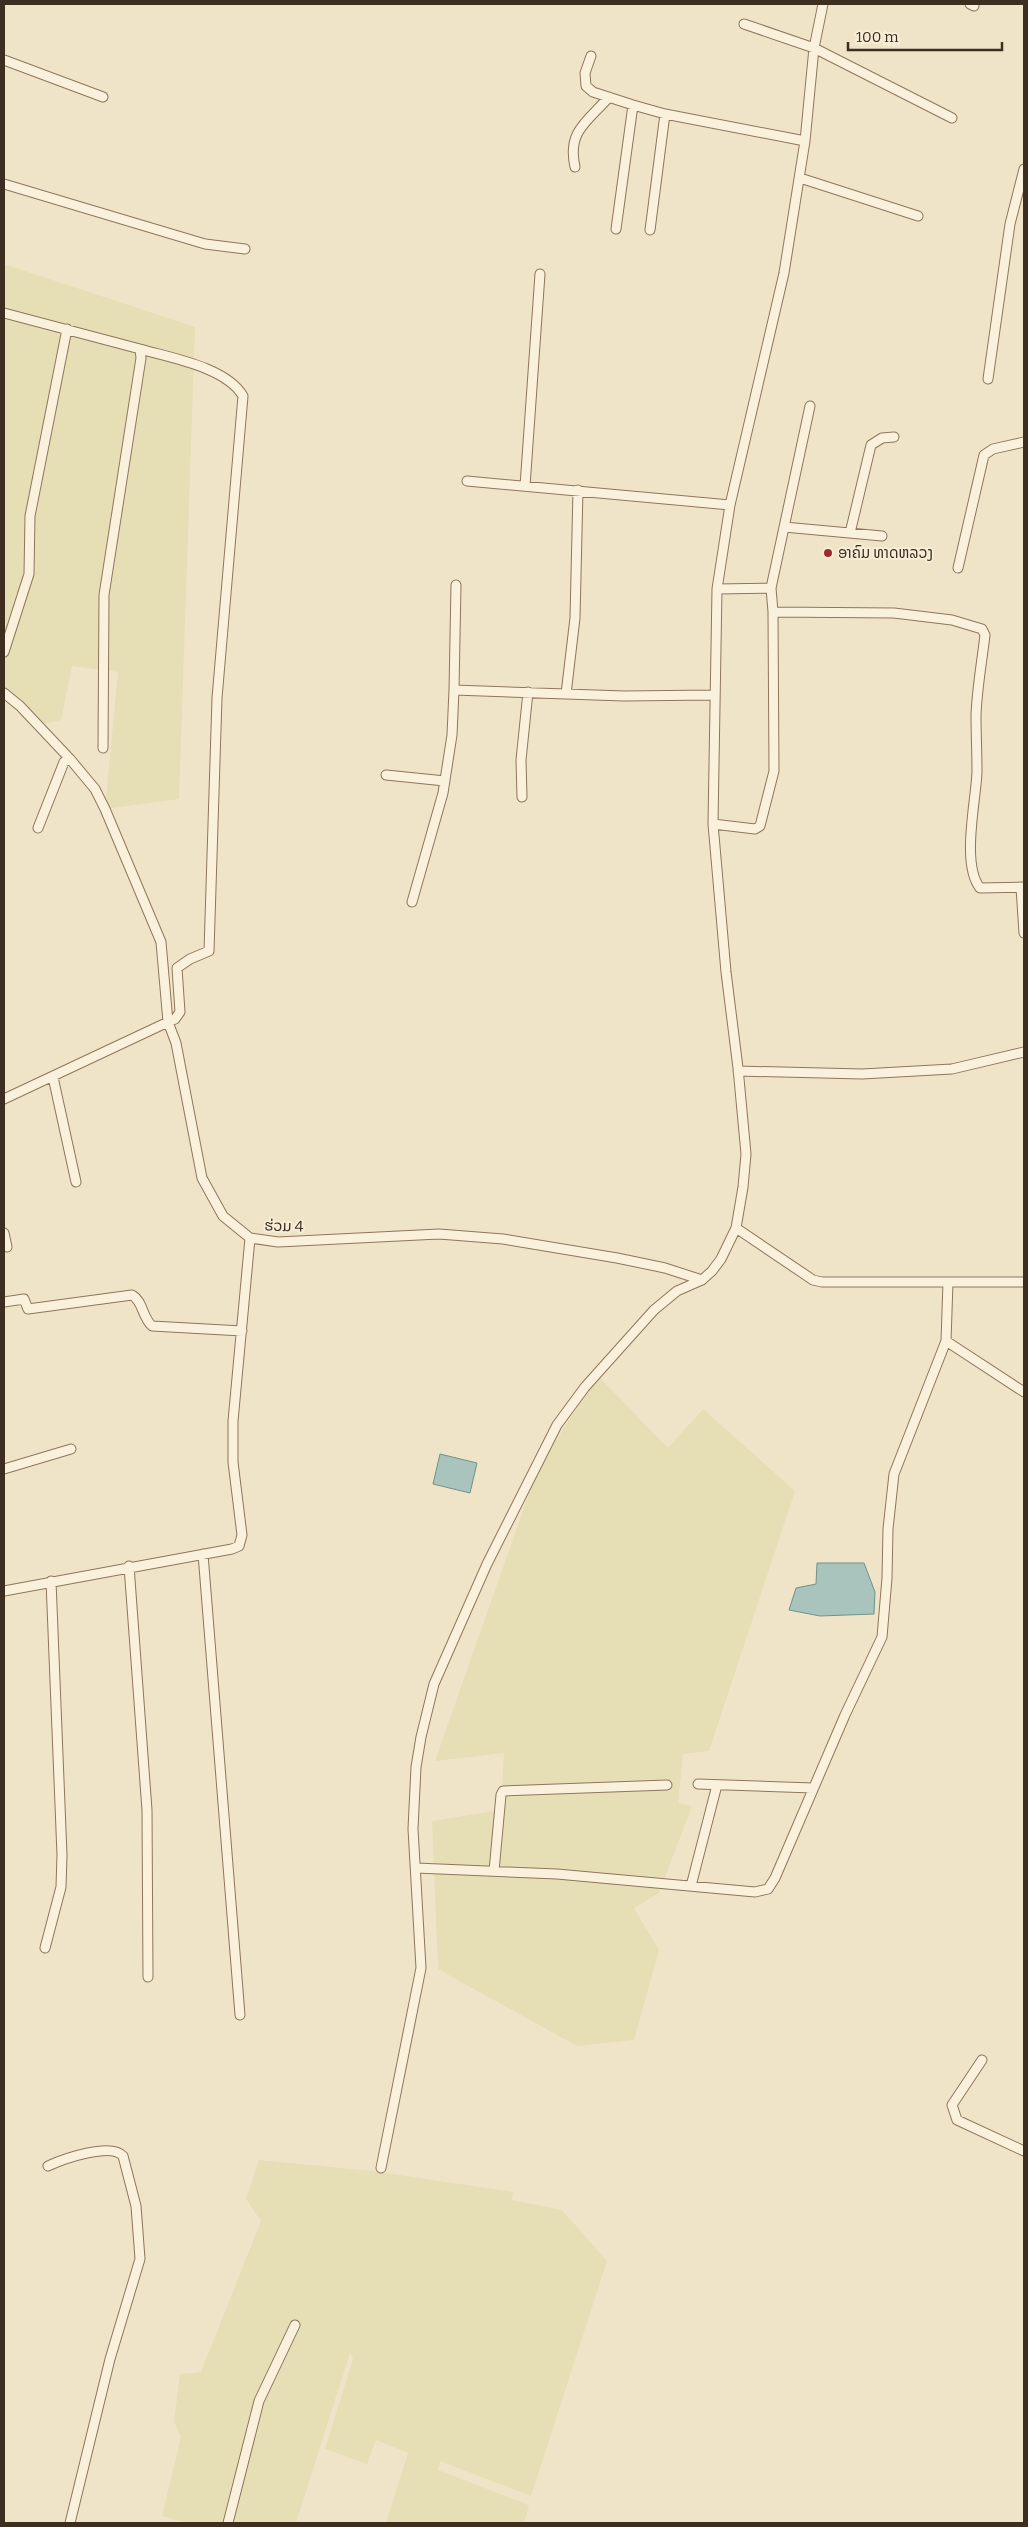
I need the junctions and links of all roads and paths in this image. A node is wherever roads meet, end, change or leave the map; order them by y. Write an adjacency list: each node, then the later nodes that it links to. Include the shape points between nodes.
1 (823, 4): 3 (street)
2 (744, 24): 3 (street)
3 (814, 48): 10 (street); 11 (street)
4 (591, 56): 7 (street, via 585,73 586,86)
5 (4, 60): 6 (street)
6 (103, 97)
7 (609, 97): 8 (street); 12 (street, via 574,136)
8 (633, 105): 9 (street); 17 (street)
9 (665, 114): 11 (street); 18 (street)
10 (952, 118)
11 (805, 141): 14 (street)
12 (575, 167)
13 (1024, 169): 24 (street, via 1010,224)
14 (800, 178): 16 (street); 31 (street, via 778,307)
15 (4, 184): 19 (street, via 205,244)
16 (918, 216)
17 (616, 229)
18 (650, 230)
19 (245, 249)
20 (540, 274): 29 (street)
21 (4, 314): 22 (street)
22 (67, 329): 23 (street); 40 (street, via 30,516 29,574)
23 (140, 349): 46 (street, via 104,596); 56 (street, via 223,376 243,396 217,698 209,951)
24 (988, 379)
25 (810, 406): 32 (street)
26 (894, 437): 33 (street, via 882,438 871,445)
27 (1024, 442): 35 (street, via 993,449 984,455)
28 (467, 480): 29 (street)
29 (525, 486): 30 (street)
30 (578, 490): 31 (street); 44 (street, via 575,618)
31 (730, 504): 38 (street)
32 (784, 527): 33 (street); 37 (street)
33 (850, 533): 34 (street)
34 (882, 536)
35 (958, 568)
36 (456, 585): 41 (street)
37 (771, 588): 38 (street); 39 (street)
38 (717, 589): 45 (street)
39 (773, 612): 51 (street, via 774,771 760,826 755,829); 53 (street, via 894,613 952,620 982,629 985,635 976,714 977,774 971,824 972,866 980,888)
40 (4, 652)
41 (454, 690): 42 (street); 49 (street)
42 (528, 692): 44 (street); 50 (street, via 521,760)
43 (4, 693): 47 (street, ຮ່ວມ 4)
44 (566, 694): 45 (street)
45 (714, 695): 51 (street)
46 (103, 748)
47 (70, 759): 52 (street, via 64,762); 57 (street, ຮ່ວມ 4, via 95,789 120,843 161,942)
48 (386, 775): 49 (street)
49 (445, 782): 54 (street)
50 (522, 797)
51 (713, 824): 60 (street)
52 (38, 828)
53 (1022, 888): 55 (street)
54 (412, 902)
55 (1024, 933)
56 (177, 968): 57 (street); 58 (street, via 180,1012)
57 (164, 974): 58 (street, ຮ່ວມ 4)
58 (168, 1022): 61 (street); 66 (street, ຮ່ວມ 4, via 176,1042 202,1178 224,1216)
59 (1024, 1052): 60 (street, via 952,1069 862,1074)
60 (738, 1071): 64 (street, via 746,1154)
61 (53, 1077): 62 (street); 63 (street)
62 (4, 1099)
63 (76, 1182)
64 (736, 1228): 68 (street, via 721,1259); 69 (street, via 813,1280)
65 (4, 1233): 67 (street)
66 (250, 1238): 68 (street, ຮ່ວມ 4, via 278,1242 439,1234 503,1239 617,1258); 72 (street)
67 (7, 1247)
68 (702, 1280): 85 (street, via 677,1291 654,1310 610,1357 557,1425 487,1564 434,1684 420,1737 414,1829)
69 (948, 1282): 70 (street); 73 (street)
70 (1024, 1282)
71 (4, 1302): 72 (street, via 24,1299 28,1309 132,1295 138,1298 147,1322 152,1326)
72 (242, 1331): 77 (street, via 233,1421 233,1462 242,1535 239,1546)
73 (946, 1341): 74 (street); 84 (street, via 894,1474 882,1637)
74 (1024, 1392)
75 (71, 1449): 76 (street)
76 (4, 1469)
77 (203, 1554): 78 (street); 90 (street)
78 (129, 1566): 79 (street); 89 (street, via 147,1810)
79 (51, 1581): 80 (street); 88 (street, via 62,1855 61,1887)
80 (4, 1590)
81 (698, 1784): 83 (street)
82 (667, 1785): 86 (street, via 503,1791)
83 (717, 1785): 84 (street); 87 (street)
84 (813, 1788): 87 (street, via 768,1889 755,1892)
85 (416, 1868): 86 (street); 94 (street, via 421,1968)
86 (494, 1872): 87 (street)
87 (691, 1886)
88 (45, 1948)
89 (148, 1977)
90 (240, 2015)
91 (982, 2060): 92 (street, via 952,2105 957,2120)
92 (1024, 2151)
93 (48, 2166): 96 (street, via 68,2157 113,2150 120,2152 136,2206 140,2259 110,2359)
94 (381, 2168)
95 (295, 2325): 97 (street, via 259,2401)
96 (70, 2523)
97 (228, 2523)

